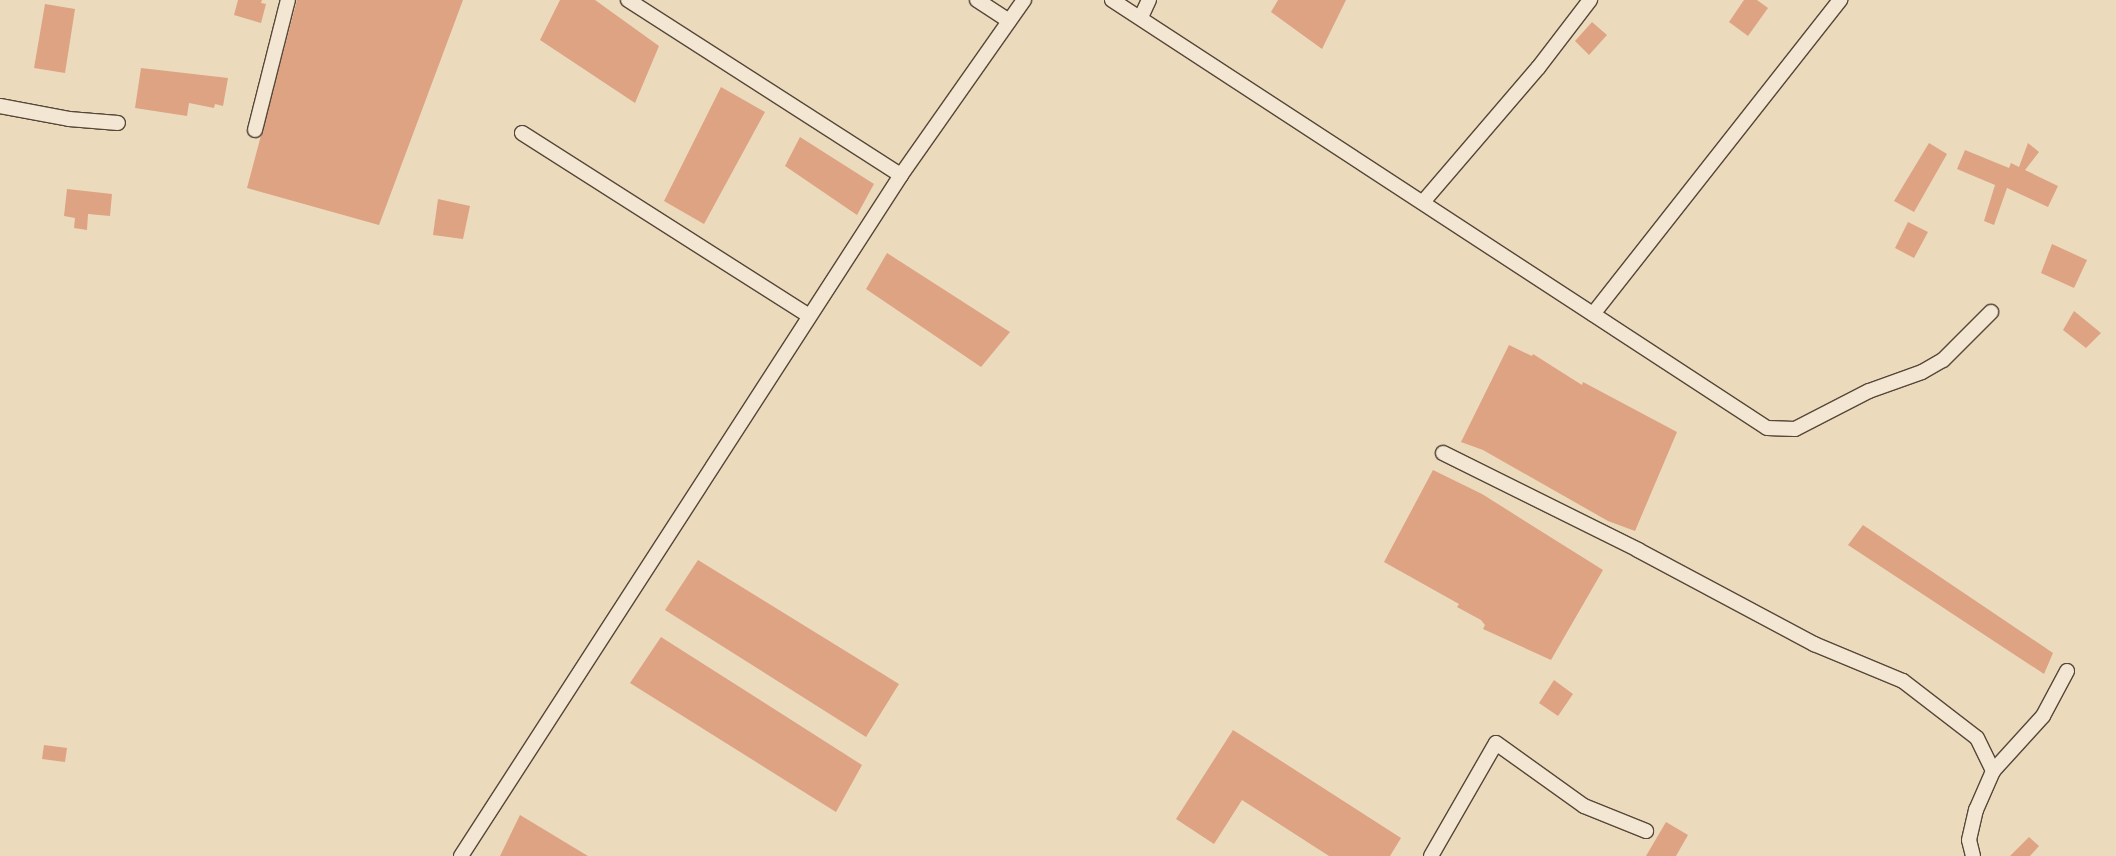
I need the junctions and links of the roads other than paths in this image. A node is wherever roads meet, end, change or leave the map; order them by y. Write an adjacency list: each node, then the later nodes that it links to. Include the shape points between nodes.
1 (288, 0): 13 (street)
2 (628, 0): 15 (street)
3 (977, 0): 10 (street)
4 (1024, 0): 10 (street)
5 (1112, 0): 9 (street)
6 (1149, 0): 9 (street)
7 (1590, 0): 16 (street, via 1538,68)
8 (1840, 0): 18 (street)
9 (1141, 17): 16 (street)
10 (1009, 21): 15 (street)
11 (0, 106): 12 (street, via 69,119)
12 (118, 122)
13 (256, 130)
14 (522, 133): 19 (street)
15 (901, 175): 19 (street)
16 (1423, 202): 18 (street)
17 (1991, 312): 18 (street, via 1943,360 1922,372 1869,391 1794,429 1782,430 1765,426)
18 (1593, 314)
19 (809, 316): 24 (street)
20 (1442, 453): 22 (street, via 1638,550 1814,644 1903,681 1977,738)
21 (2067, 671): 22 (street, via 2043,716)
22 (1993, 771): 26 (street, via 1976,810 1969,840)
23 (1646, 831): 25 (street, via 1584,806 1496,743)
24 (460, 856)
25 (1431, 856)
26 (1973, 856)

